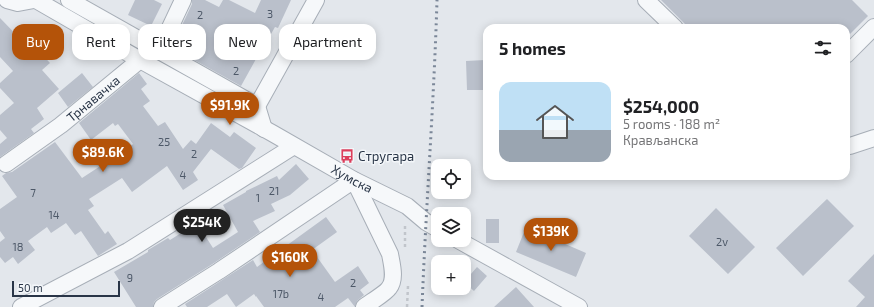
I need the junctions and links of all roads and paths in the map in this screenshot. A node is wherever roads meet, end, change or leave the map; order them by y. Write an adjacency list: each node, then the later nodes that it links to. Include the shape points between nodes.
1 (7, 0): 2 (street, Хумска, via 18,4)
2 (35, 0): 12 (street, Хумска)
3 (183, 0): 7 (street)
4 (316, 0): 15 (street)
5 (646, 0): 8 (street)
6 (74, 1): 10 (street)
7 (172, 24)
8 (672, 24)
9 (874, 27): 11 (street)
10 (138, 39)
11 (850, 51)
12 (138, 59)
13 (140, 60): 16 (street, Хумска); 20 (street, Трнавачка, via 61,125)
14 (175, 60): 15 (street)
15 (258, 106): 16 (street)
16 (264, 129): 18 (street, Хумска)
17 (874, 138): 19 (street)
18 (294, 146): 21 (street, Хумска); 25 (street, via 128,251)
19 (850, 146)
20 (6, 164)
21 (354, 180): 22 (street, Хумска, via 407,206); 26 (street); 27 (street, via 390,254 393,279 389,289)
22 (431, 225)
23 (469, 247): 24 (street)
24 (559, 303): 28 (street)
25 (21, 307)
26 (162, 307)
27 (364, 307)
28 (579, 307)

